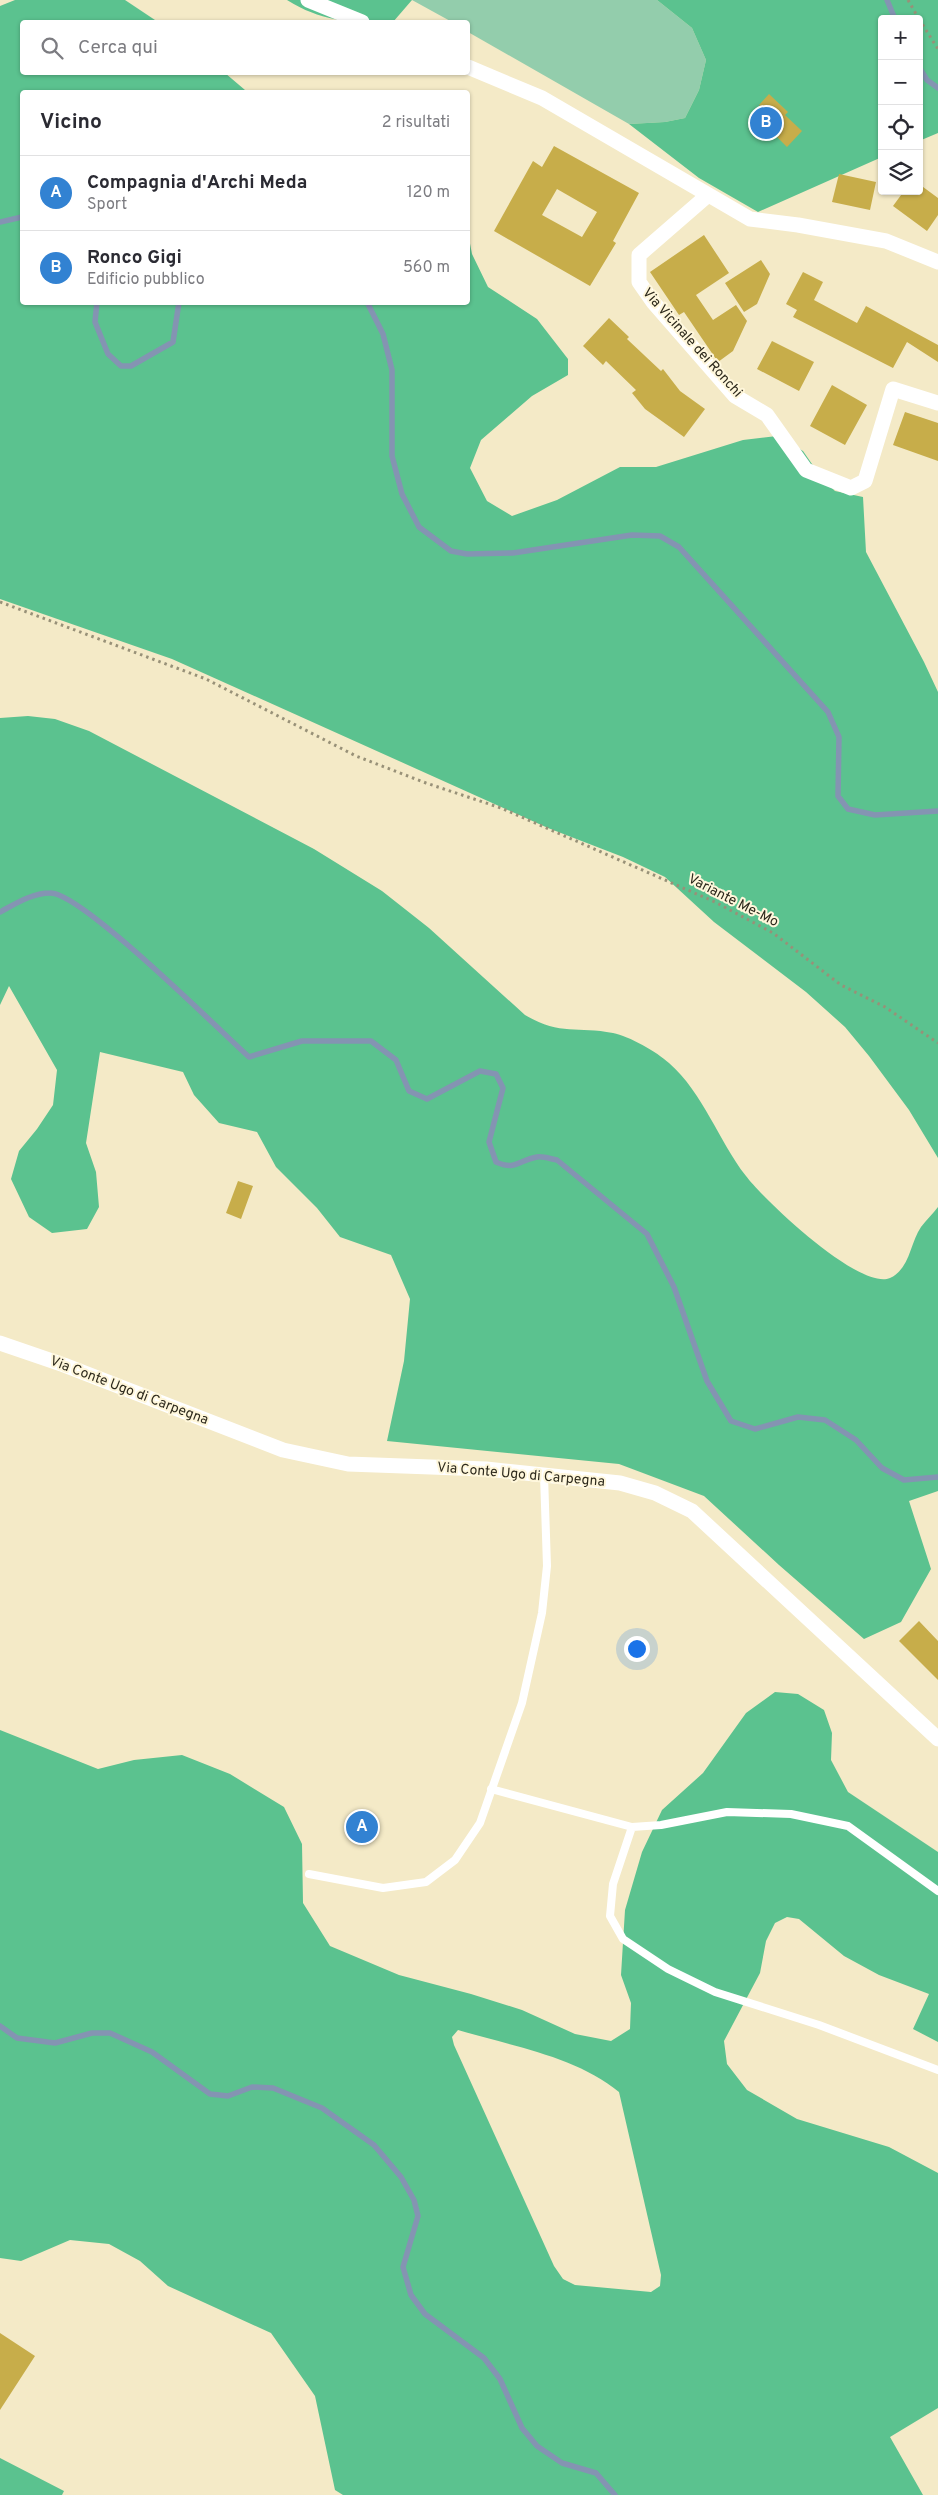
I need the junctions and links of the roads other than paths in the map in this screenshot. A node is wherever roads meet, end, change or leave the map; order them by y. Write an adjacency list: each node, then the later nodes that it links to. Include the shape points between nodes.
1 (308, 0): 2 (street)
2 (357, 20)
3 (470, 68): 4 (street, via 542,98)
4 (708, 195): 5 (street, via 750,219 886,241); 6 (street, Via Vicinale dei Ronchi, via 638,255 639,282 735,396 768,415 806,470 852,488 865,481 893,389)
5 (938, 262)
6 (938, 403)
7 (0, 1344): 8 (street, Via Conte Ugo di Carpegna, via 64,1365 283,1450 348,1464 486,1469)
8 (544, 1475): 9 (street, Via Conte Ugo di Carpegna, via 620,1483 655,1493 692,1511); 10 (lane, via 547,1566 542,1614 522,1703)
9 (938, 1739)
10 (491, 1789): 11 (lane); 12 (lane, via 480,1824 455,1860 426,1882 383,1888)
11 (632, 1827): 13 (lane, via 661,1826 727,1812 791,1814 848,1826); 14 (lane, via 613,1884 610,1916 623,1939 668,1969 715,1992 819,2025)
12 (309, 1874)
13 (938, 1891)
14 (938, 2070)

